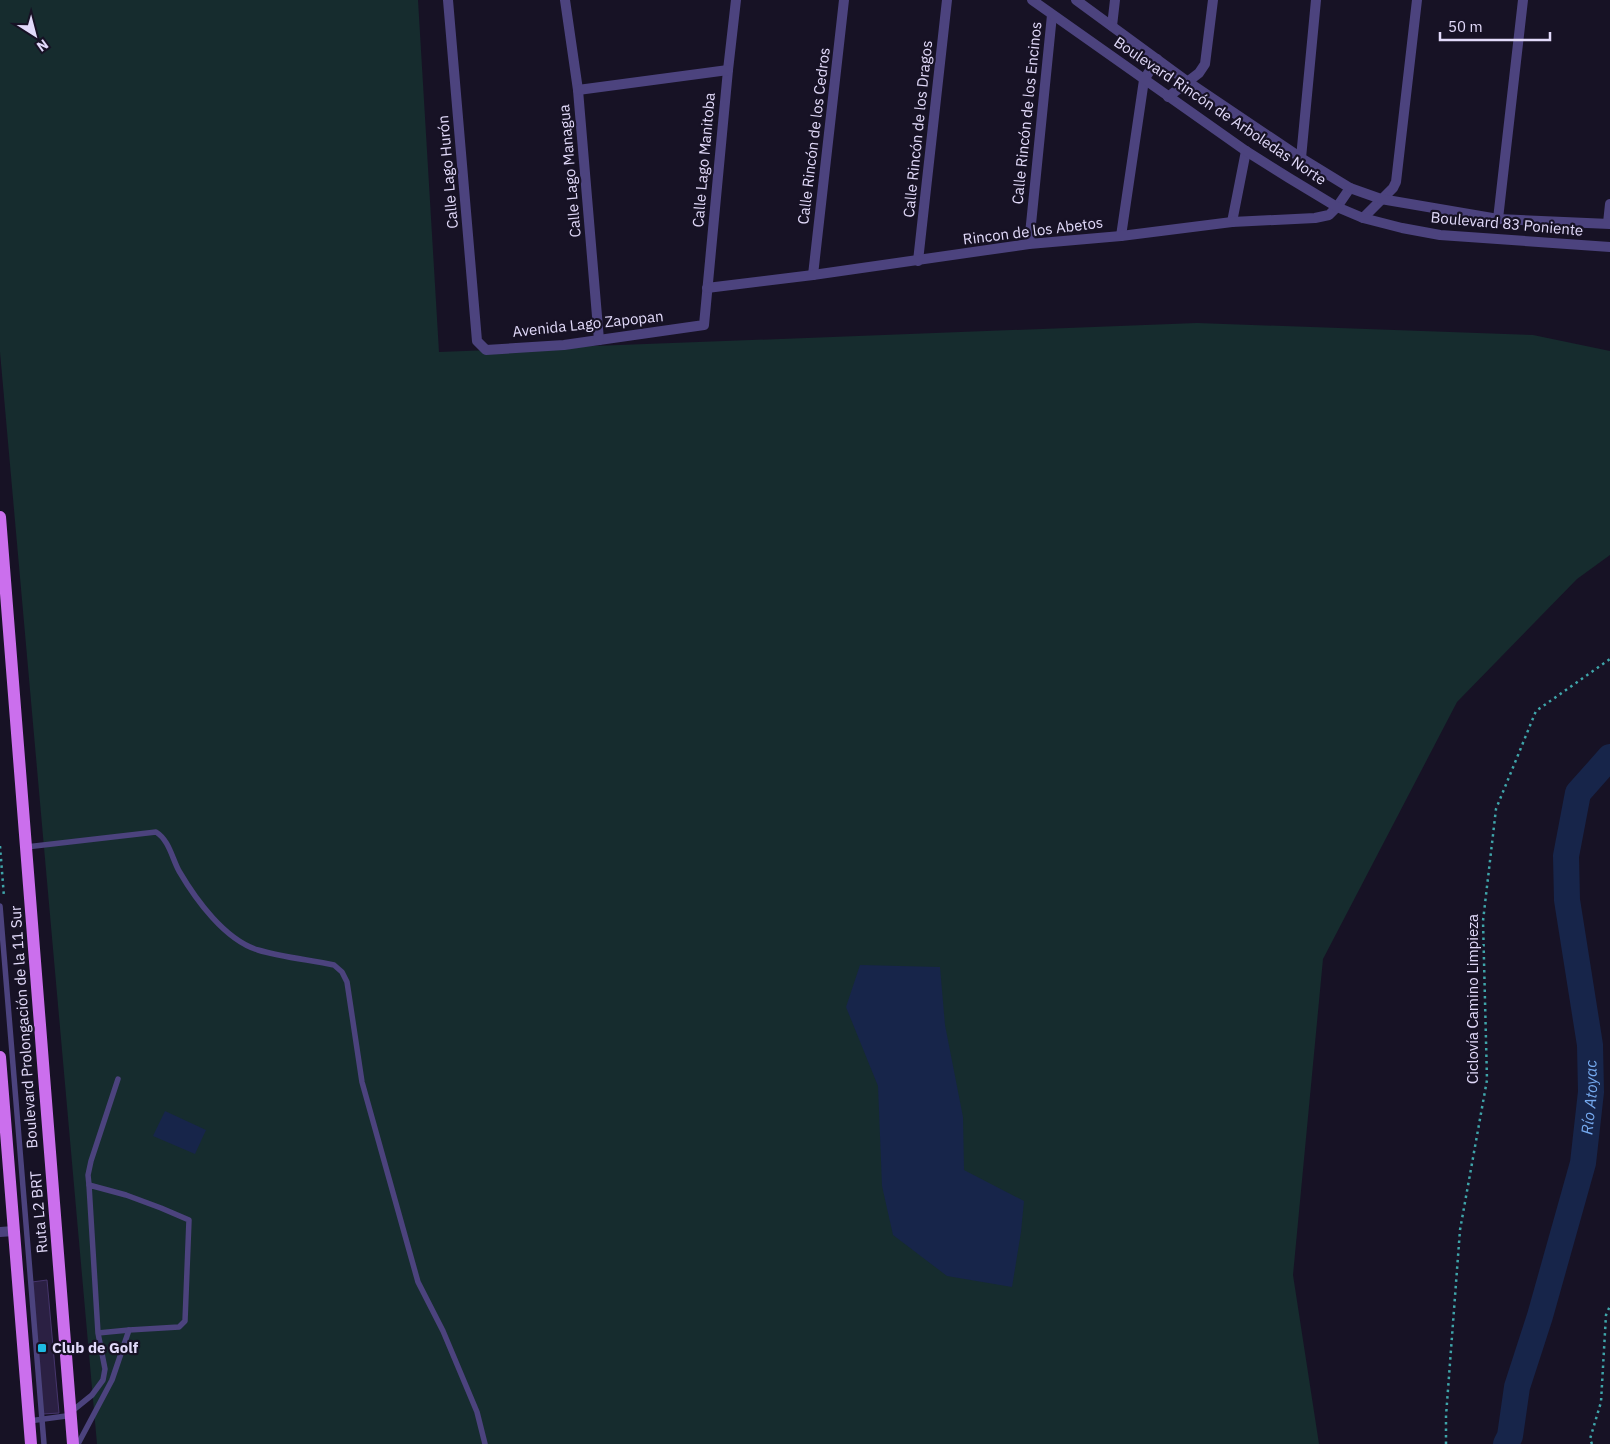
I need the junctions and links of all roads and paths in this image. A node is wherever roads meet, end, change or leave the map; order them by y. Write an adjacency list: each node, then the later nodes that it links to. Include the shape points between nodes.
1 (448, 0): 40 (street, Calle Lago Hurón)
2 (565, 0): 19 (street, Calle Lago Managua)
3 (736, 0): 16 (street, Calle Lago Manitoba)
4 (844, 0): 36 (street, Calle Rincón de los Cedros)
5 (947, 0): 35 (street, Calle Rincón de los Dragos)
6 (1032, 0): 13 (street, Boulevard Rincón de Arboledas Norte)
7 (1076, 0): 14 (street, Boulevard Rincón de Arboledas Norte)
8 (1115, 0): 14 (street)
9 (1213, 0): 18 (street, via 1205,64)
10 (1316, 0): 22 (street)
11 (1417, 0): 24 (street, via 1396,182)
12 (1523, 0): 28 (street)
13 (1052, 15): 17 (street, Boulevard Rincón de Arboledas Norte); 33 (street, Calle Rincón de los Encinos)
14 (1112, 26): 15 (street, Boulevard Rincón de Arboledas Norte)
15 (1157, 59): 17 (street); 18 (street, Boulevard Rincón de Arboledas Norte)
16 (728, 70): 19 (street); 37 (street, Calle Lago Manitoba)
17 (1144, 80): 20 (street, Boulevard Rincón de Arboledas Norte); 32 (street)
18 (1188, 82): 20 (street); 22 (street, Boulevard Rincón de Arboledas Norte)
19 (578, 90): 39 (street, Calle Lago Managua)
20 (1168, 97): 21 (street, Boulevard Rincón de Arboledas Norte)
21 (1246, 151): 26 (street, Boulevard Rincón de Arboledas Norte); 29 (street)
22 (1300, 158): 23 (street, Boulevard Rincón de Arboledas Norte)
23 (1350, 188): 24 (street, Boulevard Rincón de Arboledas Norte); 26 (street, Rincon de los Abetos)
24 (1381, 199): 27 (street); 28 (street, Boulevard 83 Poniente)
25 (1610, 204): 30 (street)
26 (1337, 207): 27 (street, Boulevard Rincón de Arboledas Norte); 29 (street, Rincon de los Abetos, via 1329,215 1315,218)
27 (1363, 218): 31 (street, Boulevard Rincón de Arboledas Norte)
28 (1498, 219): 30 (street, Boulevard 83 Poniente)
29 (1232, 222): 32 (street, Rincon de los Abetos)
30 (1609, 224)
31 (1402, 228): 34 (street, Boulevard 83 Poniente, via 1440,235)
32 (1121, 236): 33 (street, Rincon de los Abetos)
33 (1029, 244): 35 (street, Rincon de los Abetos)
34 (1610, 247)
35 (918, 261): 36 (street, Rincon de los Abetos)
36 (812, 275): 37 (street, Rincon de los Abetos)
37 (707, 288): 38 (street, Calle Lago Manitoba)
38 (705, 323): 39 (street, Avenida Lago Zapopan)
39 (599, 340): 40 (street, Avenida Lago Zapopan, via 486,350)
40 (478, 341)
41 (0, 517): 44 (main road, Boulevard Prolongación de la 11 Sur)
42 (0, 560): 56 (lane, Ruta L2 BRT)
43 (1610, 659): 64 (path, Ciclovía Camino Limpieza, via 1536,711 1496,809 1483,921 1487,1080 1460,1230)
44 (26, 847): 56 (main road, Boulevard Prolongación de la 11 Sur); 63 (lane, via 156,832 164,839 179,870 214,920 235,939 258,950 334,964 342,972 347,982 362,1082 418,1282 443,1331 477,1412)
45 (0, 906): 57 (lane, Ruta L2 BRT)
46 (0, 1057): 49 (main road, Boulevard Prolongación de la 11 Sur)
47 (118, 1079): 48 (lane, via 90,1161)
48 (89, 1185): 52 (lane, via 126,1195 189,1220 185,1321 180,1328); 53 (lane)
49 (14, 1231): 50 (street); 57 (main road, Boulevard Prolongación de la 11 Sur)
50 (0, 1232)
51 (1610, 1306): 65 (path, via 1606,1315 1601,1402 1590,1439)
52 (129, 1330): 53 (lane); 55 (lane)
53 (98, 1333): 54 (lane)
54 (105, 1370): 55 (lane); 56 (lane, via 98,1389)
55 (115, 1372): 62 (lane)
56 (68, 1414): 57 (lane); 60 (lane, Ruta L2 BRT); 61 (main road, Boulevard Prolongación de la 11 Sur)
57 (36, 1421): 58 (main road, Boulevard Prolongación de la 11 Sur); 59 (lane, Ruta L2 BRT)
58 (31, 1444)
59 (44, 1444)
60 (69, 1444)
61 (73, 1444)
62 (78, 1444)
63 (485, 1444)
64 (1446, 1444)
65 (1592, 1444)

